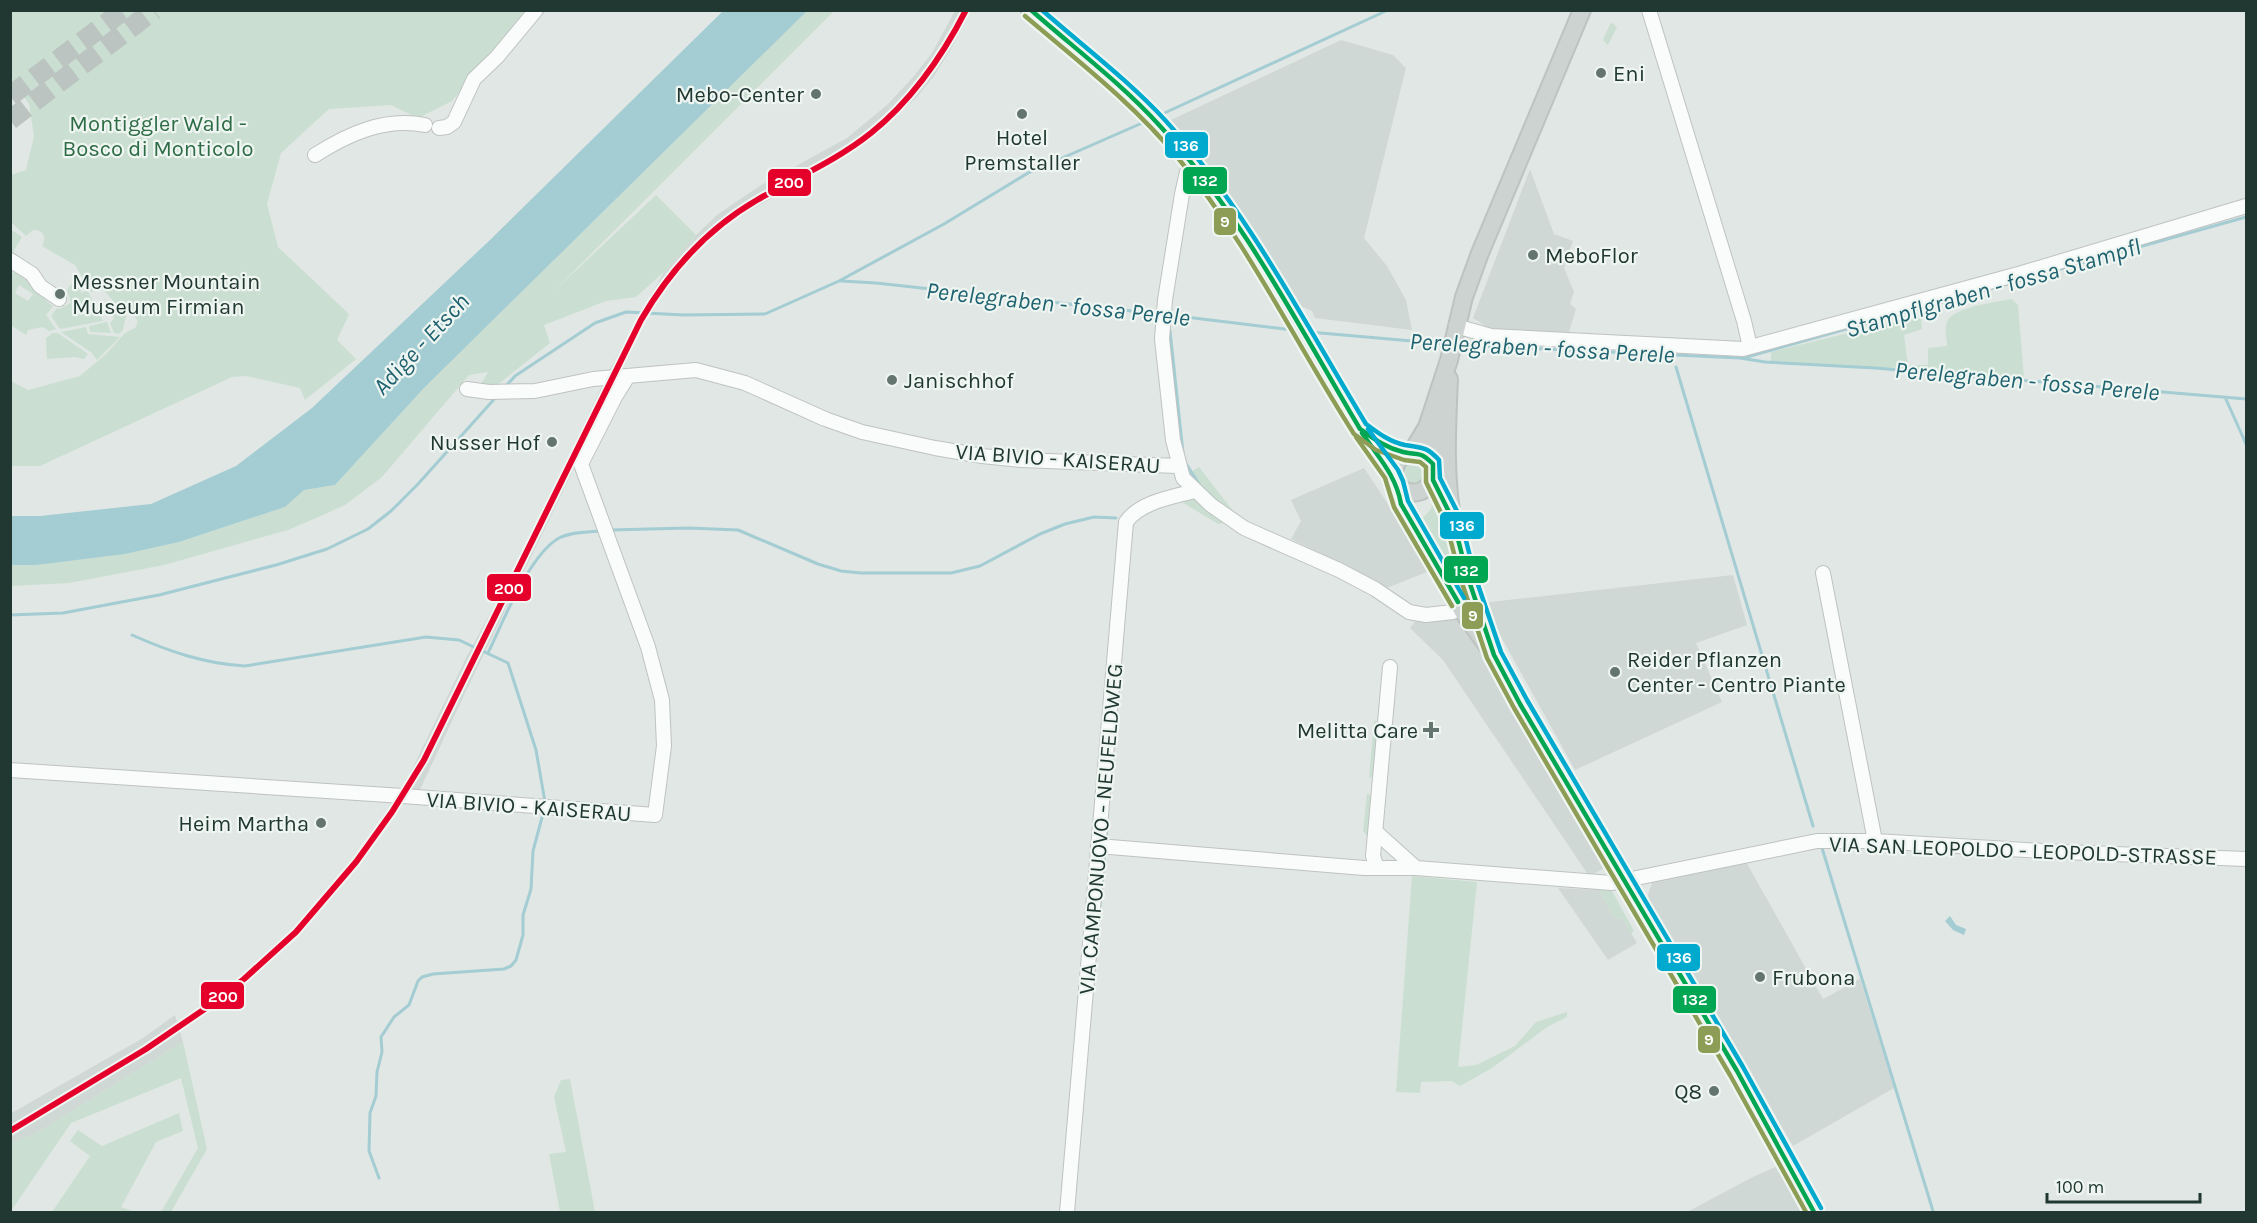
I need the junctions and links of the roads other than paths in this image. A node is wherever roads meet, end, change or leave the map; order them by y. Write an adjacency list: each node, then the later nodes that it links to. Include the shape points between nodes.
1 (536, 10): 5 (street, via 474,78 454,122 447,128 407,122 384,124 339,140)
2 (1029, 10): 6 (main road, via 1146,111)
3 (1582, 10): 10 (main road, via 1480,253)
4 (1649, 10): 11 (street)
5 (315, 155)
6 (1192, 166): 15 (main road, via 1241,230); 18 (street, via 1182,194 1164,313 1163,349)
7 (2247, 206): 11 (street, via 2022,273)
8 (10, 260): 9 (street)
9 (59, 299)
10 (1455, 331): 11 (street, via 1491,336); 12 (main road)
11 (1750, 347)
12 (1450, 363): 16 (main road, via 1427,427); 17 (main road, via 1441,419); 22 (main road, via 1447,431)
13 (628, 376): 14 (street, VIA BIVIO - KAISERAU, via 514,392); 18 (street, VIA BIVIO - KAISERAU, via 696,370 717,374 862,432 982,456); 27 (street, VIA BIVIO - KAISERAU, via 581,464 644,636 662,700 664,746 655,815)
14 (466, 389)
15 (1360, 429): 16 (main road, via 1379,443); 19 (main road)
16 (1409, 453): 17 (main road); 19 (main road, via 1395,463)
17 (1429, 459): 20 (main road)
18 (1178, 466): 21 (street)
19 (1396, 480): 20 (main road, via 1408,493 1428,487); 25 (main road, via 1401,504 1463,612)
20 (1433, 480): 22 (main road)
21 (1195, 491): 24 (street, via 1244,528 1339,570 1409,612); 30 (street, VIA CAMPONUOVO - NEUFELDWEG, via 1144,506 1126,522)
22 (1453, 520): 25 (main road)
23 (1823, 573): 29 (street)
24 (1453, 612)
25 (1494, 655): 34 (main road)
26 (1390, 667): 28 (street)
27 (10, 770)
28 (1377, 833): 32 (street, via 1373,856); 33 (street)
29 (1875, 841): 31 (street, VIA SAN LEOPOLDO - LEOPOLD-STRASSE); 34 (street, VIA SAN LEOPOLDO - LEOPOLD-STRASSE, via 1817,841)
30 (1103, 846): 32 (street, VIA SAN LEOPOLDO - LEOPOLD-STRASSE); 35 (street, VIA CAMPONUOVO - NEUFELDWEG)
31 (2247, 860)
32 (1377, 868): 33 (street, VIA SAN LEOPOLDO - LEOPOLD-STRASSE)
33 (1416, 868): 34 (street, VIA SAN LEOPOLDO - LEOPOLD-STRASSE, via 1575,881)
34 (1624, 881): 36 (main road, via 1737,1071)
35 (1067, 1212)
36 (1814, 1212)

